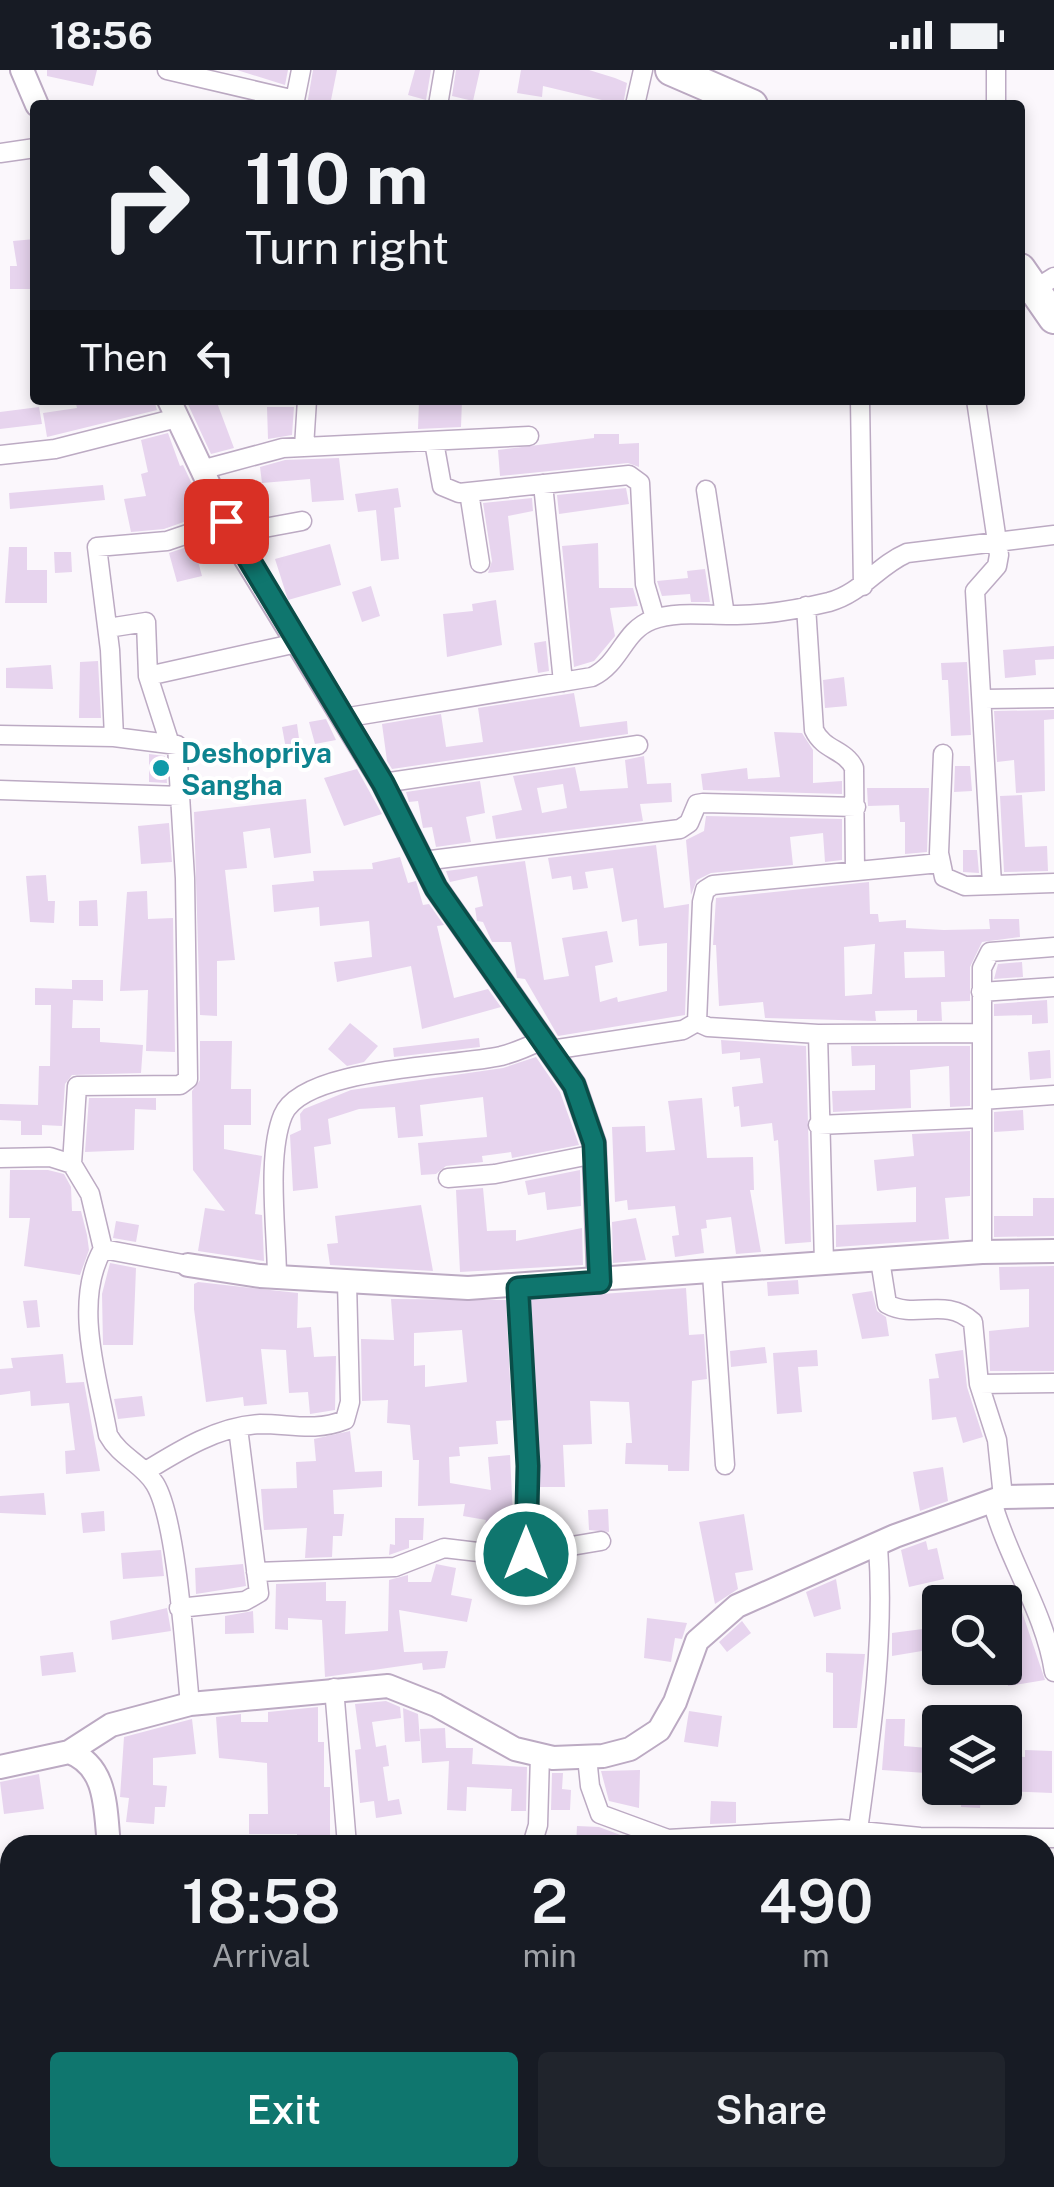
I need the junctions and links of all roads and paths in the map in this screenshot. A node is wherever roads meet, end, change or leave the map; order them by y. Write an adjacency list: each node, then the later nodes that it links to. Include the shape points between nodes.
1 (22, 70): 9 (street)
2 (166, 70): 10 (street)
3 (301, 70): 11 (street)
4 (444, 70): 12 (street)
5 (643, 70): 13 (street)
6 (996, 70): 14 (street)
7 (684, 72): 8 (main road)
8 (720, 98)
9 (35, 100)
10 (283, 100)
11 (296, 100)
12 (439, 100)
13 (636, 100)
14 (996, 100)
15 (30, 149): 16 (street)
16 (0, 153)
17 (1036, 278): 18 (main road)
18 (1054, 318)
19 (307, 405): 25 (street)
20 (860, 405): 36 (street)
21 (977, 405): 34 (street)
22 (173, 409): 26 (street, via 54,448); 27 (street)
23 (530, 436): 24 (street)
24 (434, 442): 25 (street); 30 (street, via 442,486)
25 (304, 447): 27 (street, via 257,452)
26 (0, 455)
27 (200, 470): 32 (street)
28 (543, 484): 30 (street); 39 (street, via 629,475 640,483 645,584); 43 (street)
29 (706, 490): 38 (street)
30 (469, 492): 35 (street)
31 (302, 522): 32 (street)
32 (229, 528): 40 (street, via 97,547); 41 (street)
33 (1054, 535): 34 (street)
34 (999, 541): 36 (street, via 907,553); 45 (street, via 997,566 976,591)
35 (480, 564)
36 (863, 586): 37 (street)
37 (806, 606): 38 (street); 55 (street, via 811,718 820,742 849,758)
38 (726, 615): 39 (street)
39 (656, 618): 43 (street, via 634,630 607,670)
40 (108, 628): 42 (street, via 146,622); 48 (street)
41 (297, 643): 42 (street); 46 (street)
42 (148, 676): 49 (street)
43 (563, 682): 46 (street)
44 (1054, 698): 45 (street)
45 (984, 699): 60 (street)
46 (342, 718): 52 (street)
47 (0, 735): 48 (street)
48 (114, 738): 49 (street)
49 (168, 741): 54 (street, via 177,745)
50 (638, 745): 52 (street)
51 (943, 754): 57 (street)
52 (383, 783): 56 (street)
53 (0, 790): 54 (street)
54 (181, 796): 73 (street, via 188,1079 180,1085 77,1086)
55 (856, 807): 56 (street, via 703,803 680,829); 58 (street)
56 (423, 862): 67 (street)
57 (940, 863): 58 (street); 60 (street, via 950,882)
58 (855, 871): 64 (street, via 706,890)
59 (1054, 883): 60 (street)
60 (992, 884)
61 (1054, 946): 63 (street, via 990,952)
62 (1054, 987): 63 (street)
63 (981, 992): 65 (street)
64 (697, 1022): 66 (street); 67 (street, via 666,1033)
65 (981, 1033): 66 (street); 69 (street)
66 (818, 1034): 70 (street)
67 (548, 1044): 71 (street, via 589,1120); 82 (street, via 333,1082 290,1102 276,1149)
68 (1054, 1096): 69 (street)
69 (982, 1109): 70 (street); 77 (street)
70 (818, 1124): 79 (street)
71 (595, 1154): 74 (street); 84 (street)
72 (0, 1158): 73 (street, via 50,1157)
73 (72, 1164): 75 (street, via 90,1194)
74 (448, 1178)
75 (103, 1249): 80 (street); 90 (street, via 89,1303 108,1435)
76 (1054, 1251): 77 (street)
77 (982, 1252): 78 (street)
78 (880, 1260): 79 (street); 87 (street, via 887,1304 948,1307 973,1322)
79 (824, 1263): 81 (street)
80 (188, 1265): 82 (street)
81 (712, 1274): 84 (street); 89 (street)
82 (277, 1278): 83 (street)
83 (347, 1282): 85 (street); 88 (street, via 345,1420 312,1428)
84 (600, 1282): 85 (street)
85 (518, 1288): 95 (street)
86 (1054, 1383): 87 (street)
87 (978, 1384): 92 (street, via 997,1440)
88 (238, 1428): 90 (street); 96 (street)
89 (725, 1465)
90 (146, 1470): 97 (street, via 162,1503)
91 (1054, 1496): 92 (street)
92 (998, 1499): 94 (street); 98 (street, via 1003,1539)
93 (601, 1541): 95 (street)
94 (878, 1546): 103 (street, via 737,1606 713,1623 698,1641 659,1730 630,1749); 105 (street, via 876,1695)
95 (526, 1554): 96 (street, via 444,1548 395,1566)
96 (256, 1572): 97 (street, via 255,1598)
97 (179, 1608): 100 (street)
98 (1054, 1672)
99 (334, 1688): 100 (street); 102 (street, via 408,1692 491,1739); 107 (street)
100 (190, 1704): 101 (street, via 111,1725)
101 (69, 1752): 104 (street); 106 (street, via 83,1757 100,1778)
102 (540, 1755): 103 (street); 108 (street)
103 (588, 1757): 109 (street, via 600,1814)
104 (0, 1766)
105 (858, 1830): 110 (street); 111 (street)
106 (108, 1835)
107 (345, 1835)
108 (535, 1835)
109 (660, 1835)
110 (782, 1835)
111 (902, 1835)

